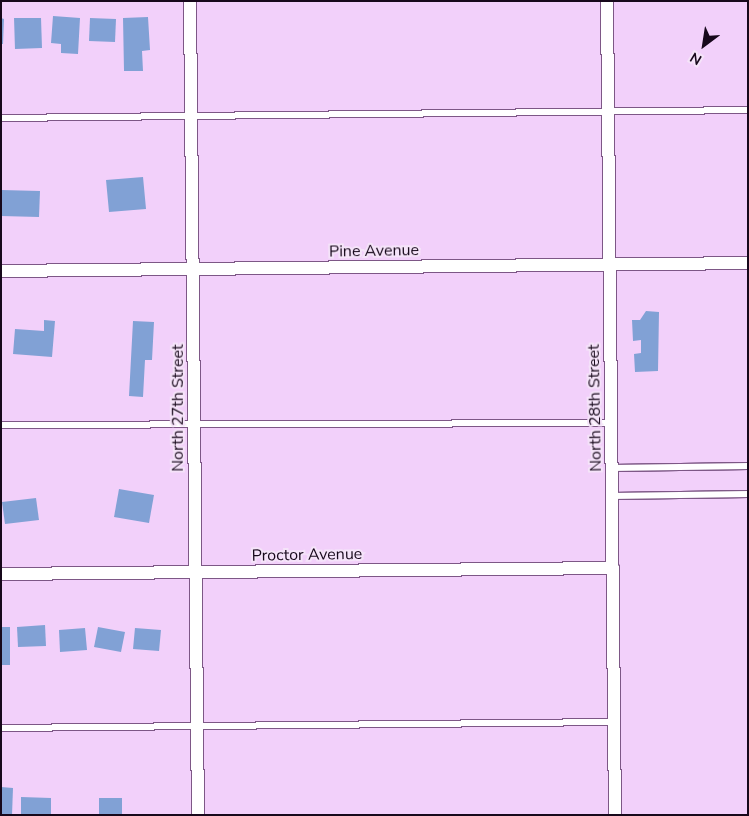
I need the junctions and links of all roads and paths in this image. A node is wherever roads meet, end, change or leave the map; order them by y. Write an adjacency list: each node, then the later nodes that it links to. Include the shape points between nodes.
1 (190, 1): 5 (street, North 27th Street)
2 (607, 1): 3 (street, North 28th Street)
3 (608, 110): 4 (lane); 5 (lane); 8 (street, North 28th Street)
4 (748, 110)
5 (192, 116): 6 (lane); 9 (street, North 27th Street)
6 (1, 118)
7 (748, 263): 8 (street, Pine Avenue)
8 (610, 264): 9 (street, Pine Avenue); 11 (street, North 28th Street)
9 (193, 270): 10 (street, Pine Avenue); 13 (street, North 27th Street)
10 (1, 271)
11 (611, 423): 13 (lane); 15 (street, North 28th Street)
12 (1, 425): 13 (lane)
13 (194, 425): 19 (street, North 27th Street)
14 (748, 466): 15 (lane)
15 (612, 468): 17 (street, North 28th Street)
16 (748, 494): 17 (lane)
17 (612, 496): 18 (street, North 28th Street)
18 (613, 568): 19 (street, Proctor Avenue); 21 (street, North 28th Street)
19 (196, 572): 20 (street, Proctor Avenue); 22 (street, North 27th Street)
20 (1, 574)
21 (614, 722): 22 (lane); 25 (street, North 28th Street)
22 (197, 727): 23 (lane); 24 (street, North 27th Street)
23 (1, 728)
24 (198, 815)
25 (615, 815)

